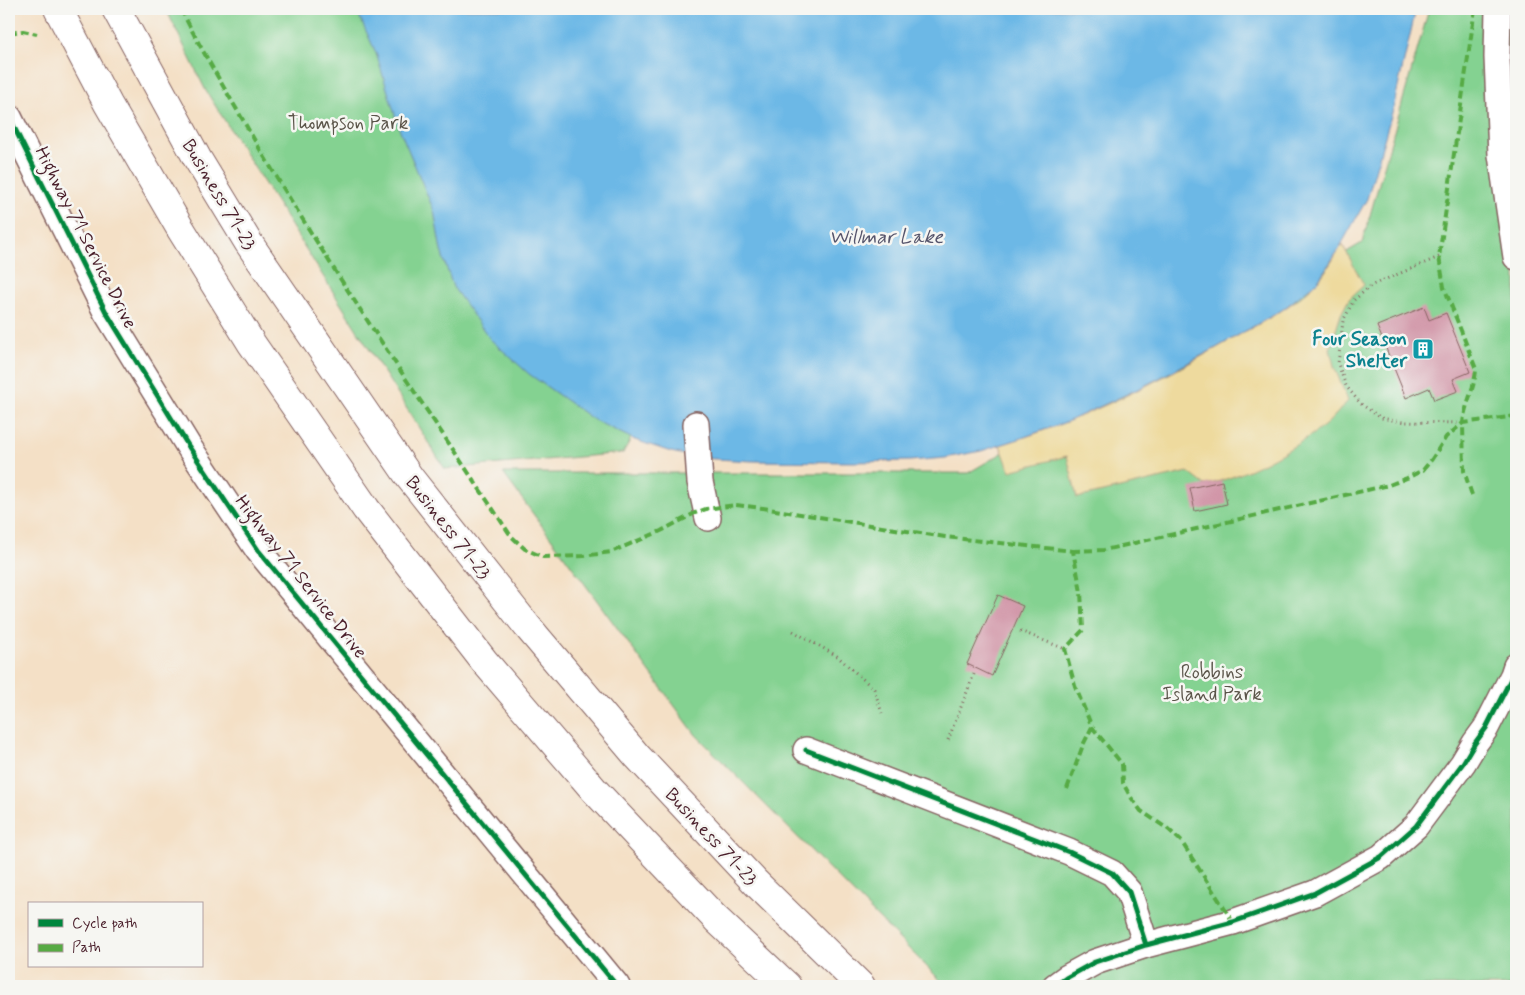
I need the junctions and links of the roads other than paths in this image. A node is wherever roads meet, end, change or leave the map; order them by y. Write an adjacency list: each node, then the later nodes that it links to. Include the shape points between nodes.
1 (58, 9): 12 (highway, via 108,104 180,228 252,344 366,509 484,661 595,791 716,918)
2 (116, 9): 13 (highway, Business 71-23, via 197,158 248,242 410,478 527,626 637,756 756,883)
3 (1498, 9): 5 (street, via 1501,156)
4 (9, 116): 11 (street, Highway 71 Service Drive, via 106,312 189,447 258,550)
5 (1516, 257)
6 (696, 424): 7 (street, via 700,482)
7 (708, 518)
8 (1516, 666): 10 (street, via 1486,728 1463,763 1416,826 1381,858 1315,893 1233,922)
9 (806, 750): 10 (street, via 1069,852 1112,873 1129,892)
10 (1146, 945): 14 (street, via 1095,962)
11 (617, 986)
12 (787, 986)
13 (861, 986)
14 (1055, 986)

